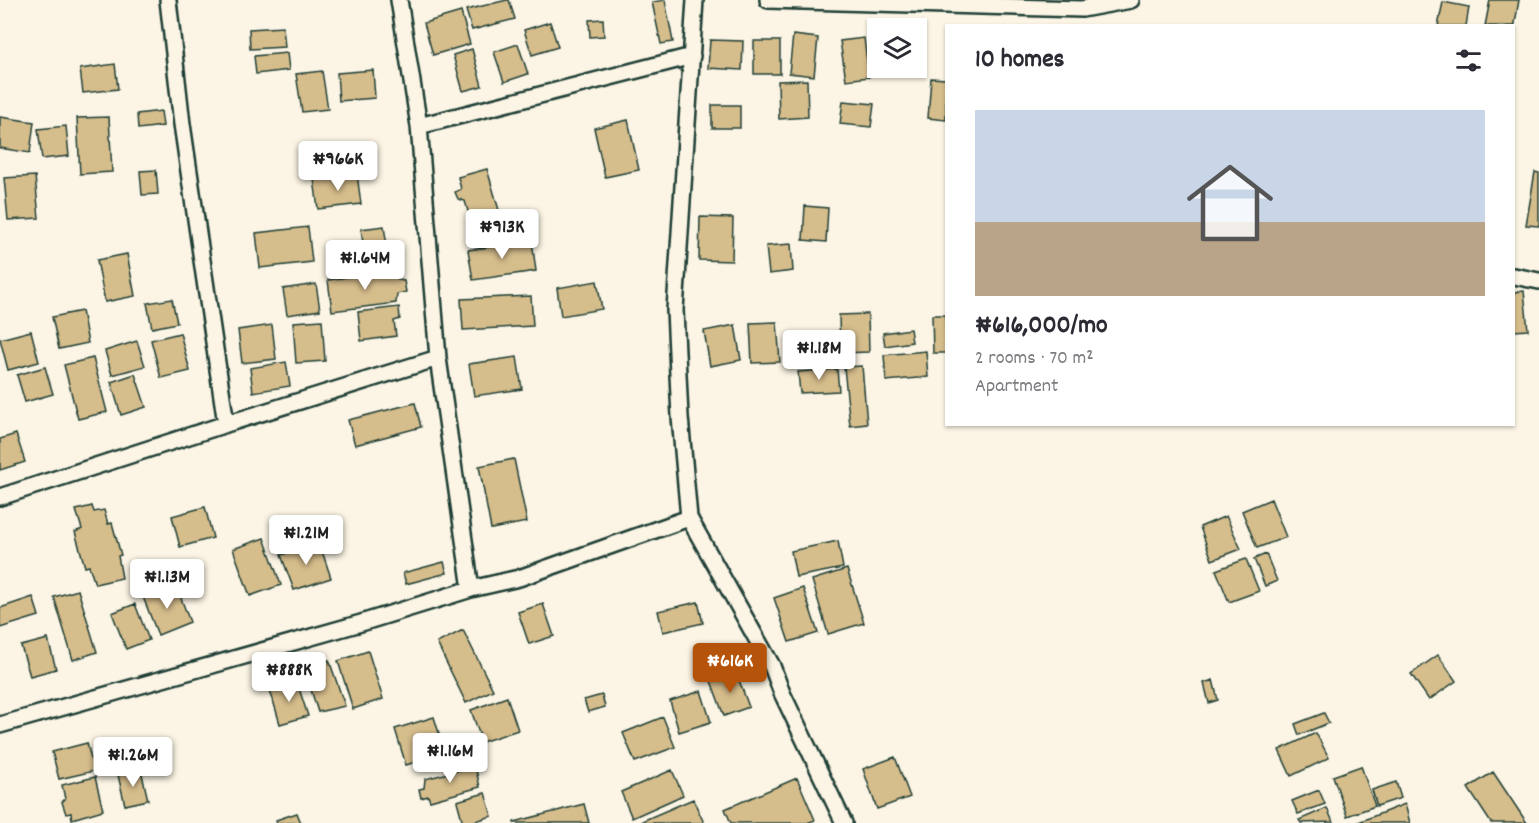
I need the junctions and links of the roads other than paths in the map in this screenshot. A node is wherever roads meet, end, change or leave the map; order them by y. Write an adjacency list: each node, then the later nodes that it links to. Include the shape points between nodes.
1 (168, 0): 11 (street)
2 (399, 0): 7 (street)
3 (695, 0): 6 (street)
4 (768, 0): 5 (street, via 1082,9)
5 (1131, 0)
6 (692, 56): 7 (street); 13 (street, via 675,310)
7 (419, 126): 10 (street)
8 (1515, 276): 9 (street)
9 (1539, 281)
10 (438, 358): 11 (street); 14 (street)
11 (226, 424): 12 (street)
12 (0, 497)
13 (689, 518): 14 (street, via 519,578); 16 (street, via 772,666)
14 (471, 589): 15 (street)
15 (0, 725)
16 (844, 823)

